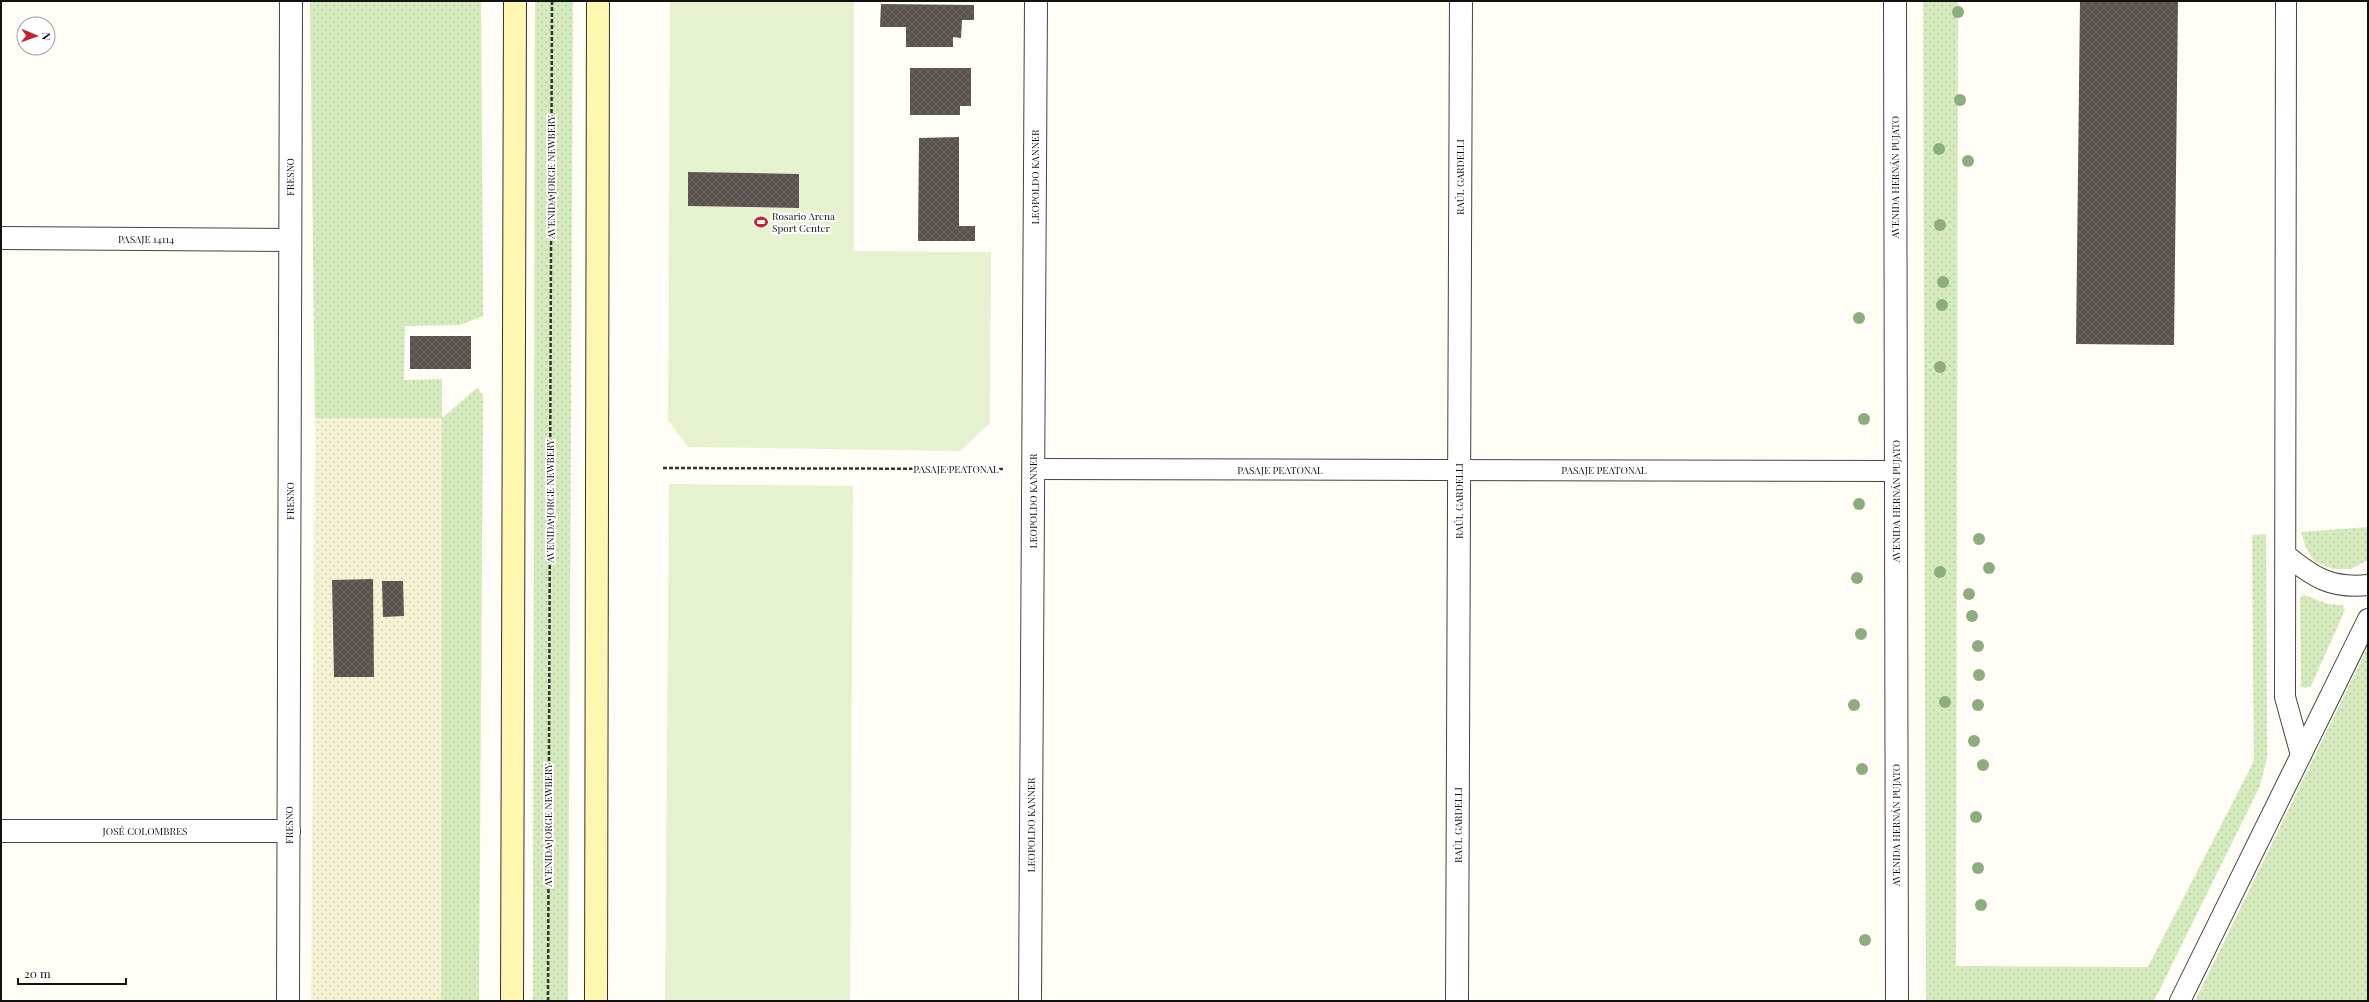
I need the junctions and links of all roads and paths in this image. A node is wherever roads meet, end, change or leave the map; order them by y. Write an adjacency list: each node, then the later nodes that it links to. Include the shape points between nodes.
1 (291, 1): 10 (street, FRESNO)
2 (515, 1): 22 (main road)
3 (552, 1): 23 (path, AVENIDA JORGE NEWBERY)
4 (598, 1): 24 (main road)
5 (1036, 1): 12 (street, LEOPOLDO KANNER)
6 (1461, 1): 13 (street, RAÚL GARDELLI)
7 (1895, 1): 14 (street, AVENIDA HERNÁN PUJATO)
8 (2286, 1): 15 (lane)
9 (1, 238): 10 (street, PASAJE 14114)
10 (290, 240): 20 (street, FRESNO)
11 (663, 468): 12 (path, PASAJE PEATONAL)
12 (1033, 469): 13 (lane, PASAJE PEATONAL); 25 (street, LEOPOLDO KANNER)
13 (1459, 470): 14 (lane, PASAJE PEATONAL); 26 (street, RAÚL GARDELLI)
14 (1896, 471): 27 (street, AVENIDA HERNÁN PUJATO)
15 (2286, 555): 16 (lane, via 2308,573 2327,582 2354,586); 18 (lane, via 2285,697)
16 (2368, 585)
17 (2368, 619): 18 (lane)
18 (2301, 755): 28 (lane)
19 (1, 831): 20 (street, JOSÉ COLOMBRES)
20 (289, 831): 21 (street, FRESNO)
21 (288, 1001)
22 (512, 1001)
23 (548, 1001)
24 (596, 1001)
25 (1030, 1001)
26 (1457, 1001)
27 (1897, 1001)
28 (2180, 1001)

